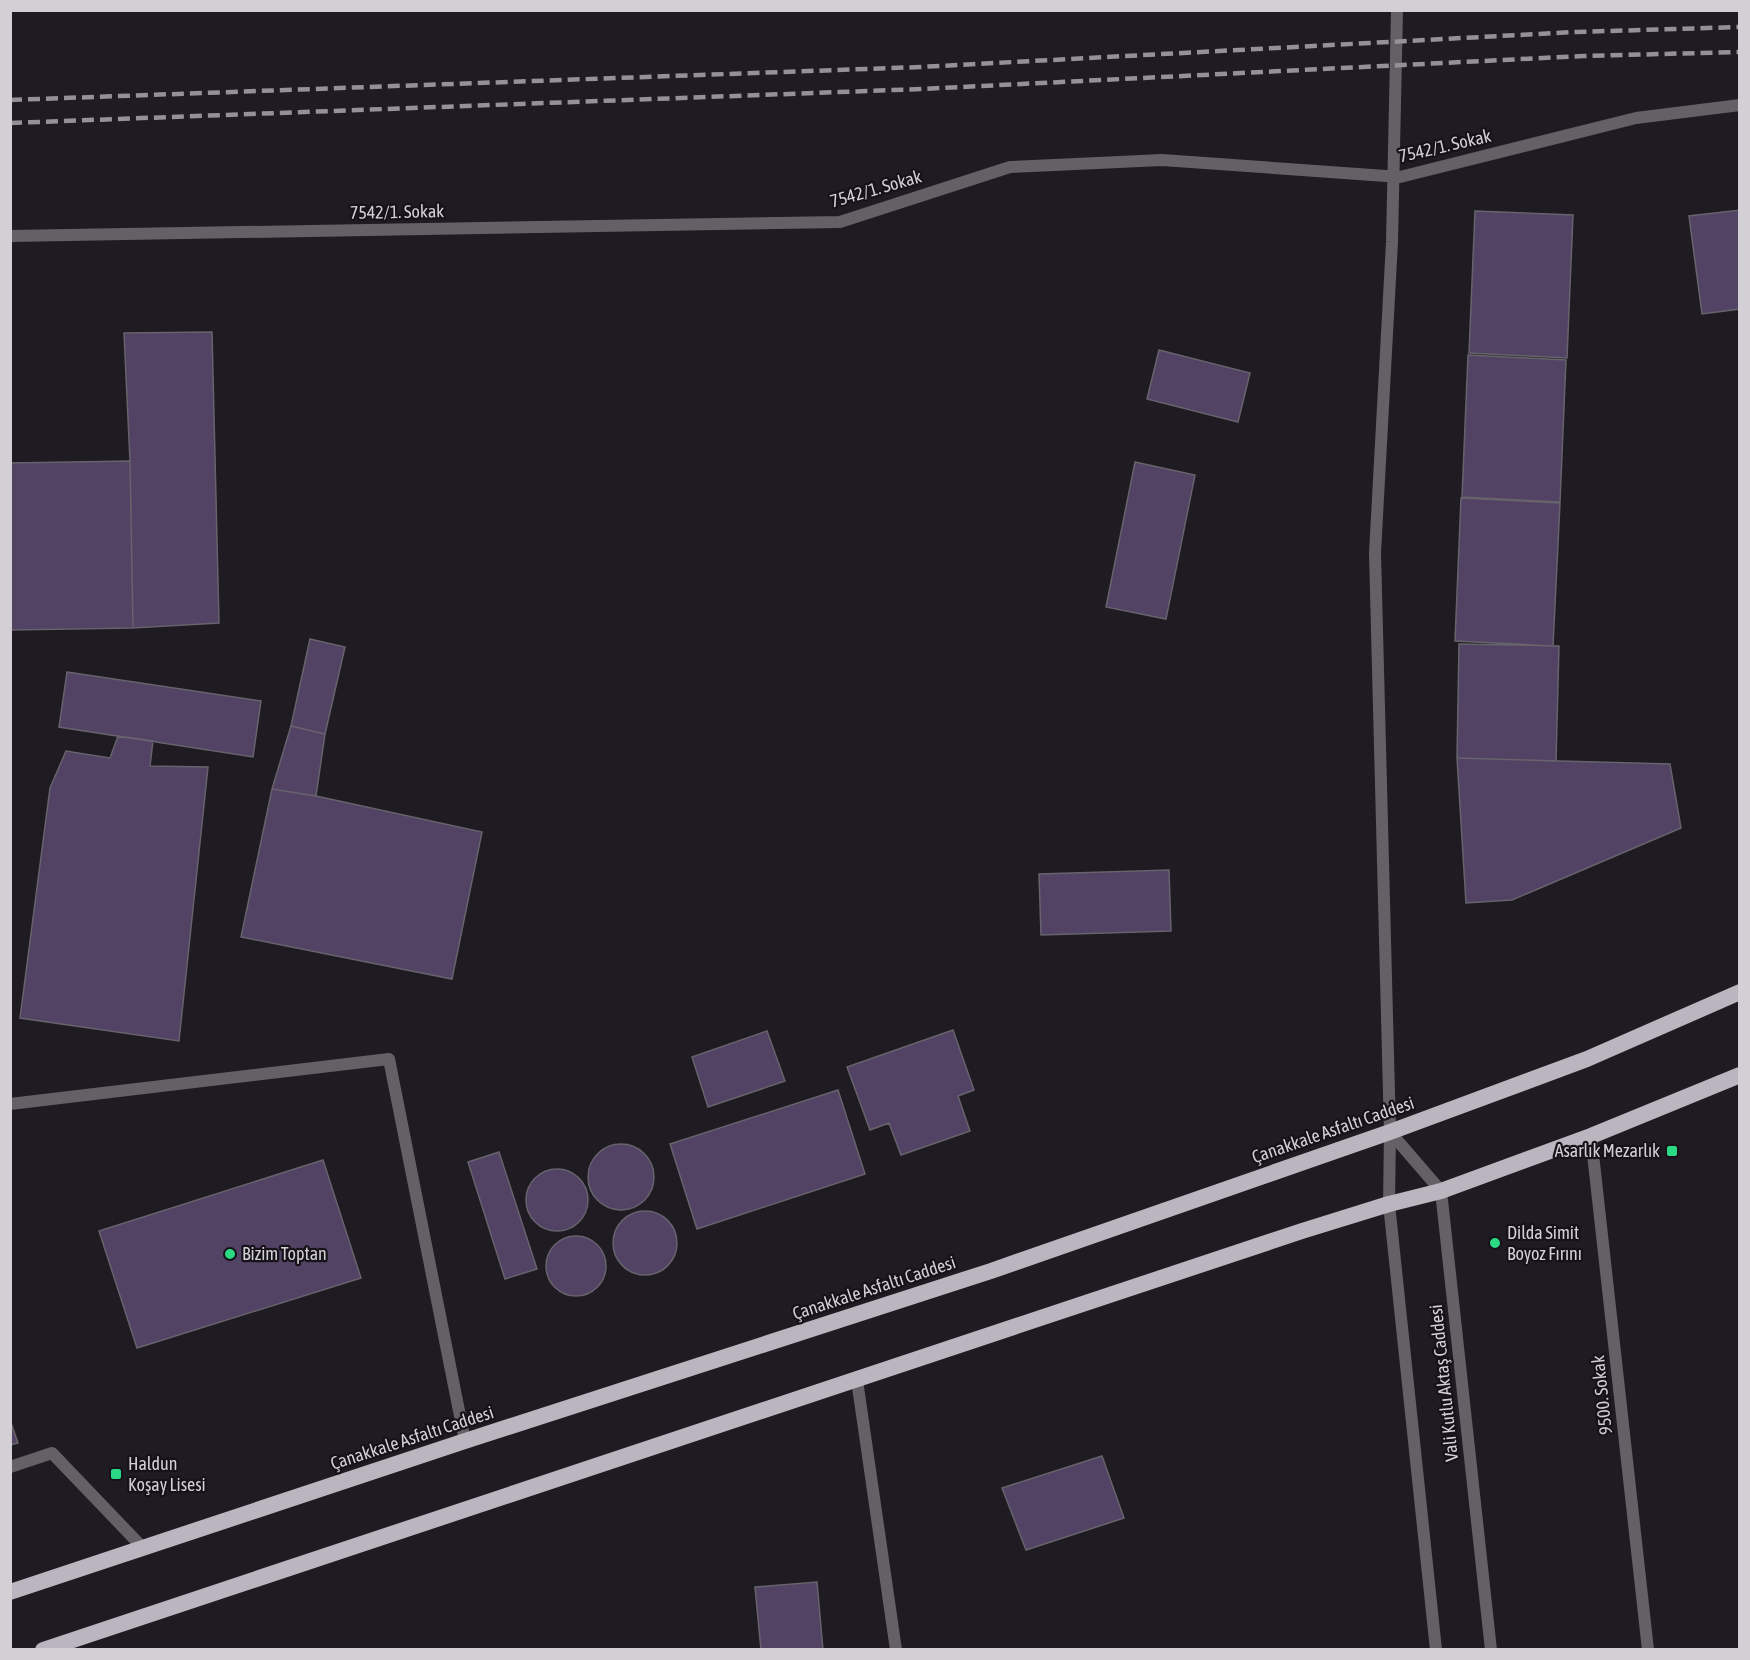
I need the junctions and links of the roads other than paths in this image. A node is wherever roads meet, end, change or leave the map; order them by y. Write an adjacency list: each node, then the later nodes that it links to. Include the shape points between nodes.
1 (1397, 10): 7 (street, Vali Kutlu Aktaş Caddesi, via 1392,242 1375,553)
2 (1740, 105): 3 (street, 7542/1. Sokak, via 1636,118 1400,177 1162,160 1010,167 840,222)
3 (10, 236)
4 (1740, 992): 7 (highway, Çanakkale Asfaltı Caddesi, via 1587,1059)
5 (1740, 1075): 8 (highway)
6 (10, 1104): 12 (street, via 389,1059)
7 (1390, 1131): 9 (street); 10 (street, Vali Kutlu Aktaş Caddesi); 12 (highway, Çanakkale Asfaltı Caddesi, via 991,1271)
8 (1591, 1136): 9 (highway); 20 (street, 9500. Sokak)
9 (1441, 1191): 10 (highway); 19 (street, Vali Kutlu Aktaş Caddesi)
10 (1389, 1204): 11 (highway); 18 (street, Vali Kutlu Aktaş Caddesi)
11 (857, 1380): 16 (highway); 17 (street)
12 (465, 1441): 14 (highway, Çanakkale Asfaltı Caddesi)
13 (10, 1467): 14 (street, via 52,1453)
14 (143, 1548): 15 (highway, Çanakkale Asfaltı Caddesi)
15 (10, 1592)
16 (43, 1650)
17 (896, 1650)
18 (1436, 1650)
19 (1491, 1650)
20 (1648, 1650)

